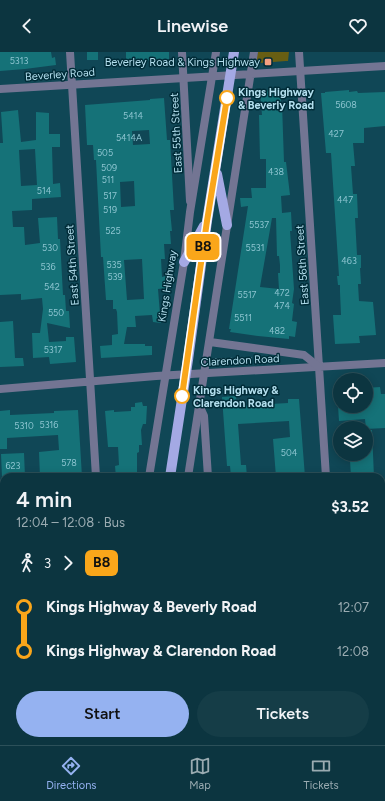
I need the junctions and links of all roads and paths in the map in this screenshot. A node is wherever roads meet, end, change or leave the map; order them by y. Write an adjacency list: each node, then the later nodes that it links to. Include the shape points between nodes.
1 (70, 52): 13 (street, East 54th Street)
2 (182, 52): 12 (street, East 55th Street)
3 (216, 52): 11 (street, Kings Highway)
4 (234, 52): 10 (main road)
5 (254, 52): 9 (street)
6 (299, 52): 8 (street, East 56th Street)
7 (385, 66): 8 (street, Beverley Road)
8 (300, 72): 9 (street, Beverley Road); 22 (street, East 56th Street)
9 (250, 75): 10 (street, Beverley Road); 18 (street)
10 (231, 76): 11 (street, Beverley Road); 15 (main road)
11 (212, 77): 12 (street, Beverley Road); 16 (street, Kings Highway)
12 (184, 79): 13 (street, Beverley Road); 16 (street, East 55th Street)
13 (72, 84): 14 (street, Beverley Road); 26 (street, East 54th Street)
14 (0, 89)
15 (216, 166): 17 (main road); 18 (main road)
16 (190, 212): 19 (street, Kings Highway)
17 (207, 221): 19 (main road); 24 (main road)
18 (227, 225): 20 (street)
19 (184, 262): 25 (street, Kings Highway)
20 (210, 342): 22 (street, via 304,355); 23 (street)
21 (385, 363): 22 (street, Clarendon Road)
22 (319, 367): 23 (street, Clarendon Road); 34 (street, East 56th Street)
23 (204, 374): 24 (street, Clarendon Road); 28 (street)
24 (186, 375): 25 (street, Clarendon Road); 31 (main road)
25 (165, 376): 26 (street, Clarendon Road); 30 (street, Kings Highway)
26 (91, 381): 27 (street, Clarendon Road); 29 (street, East 54th Street)
27 (0, 388)
28 (199, 405): 32 (street); 33 (street, via 204,416)
29 (96, 473)
30 (150, 473)
31 (171, 473)
32 (189, 473)
33 (208, 473)
34 (326, 473)
35 (104, 745): 36 (street)
36 (109, 745)

